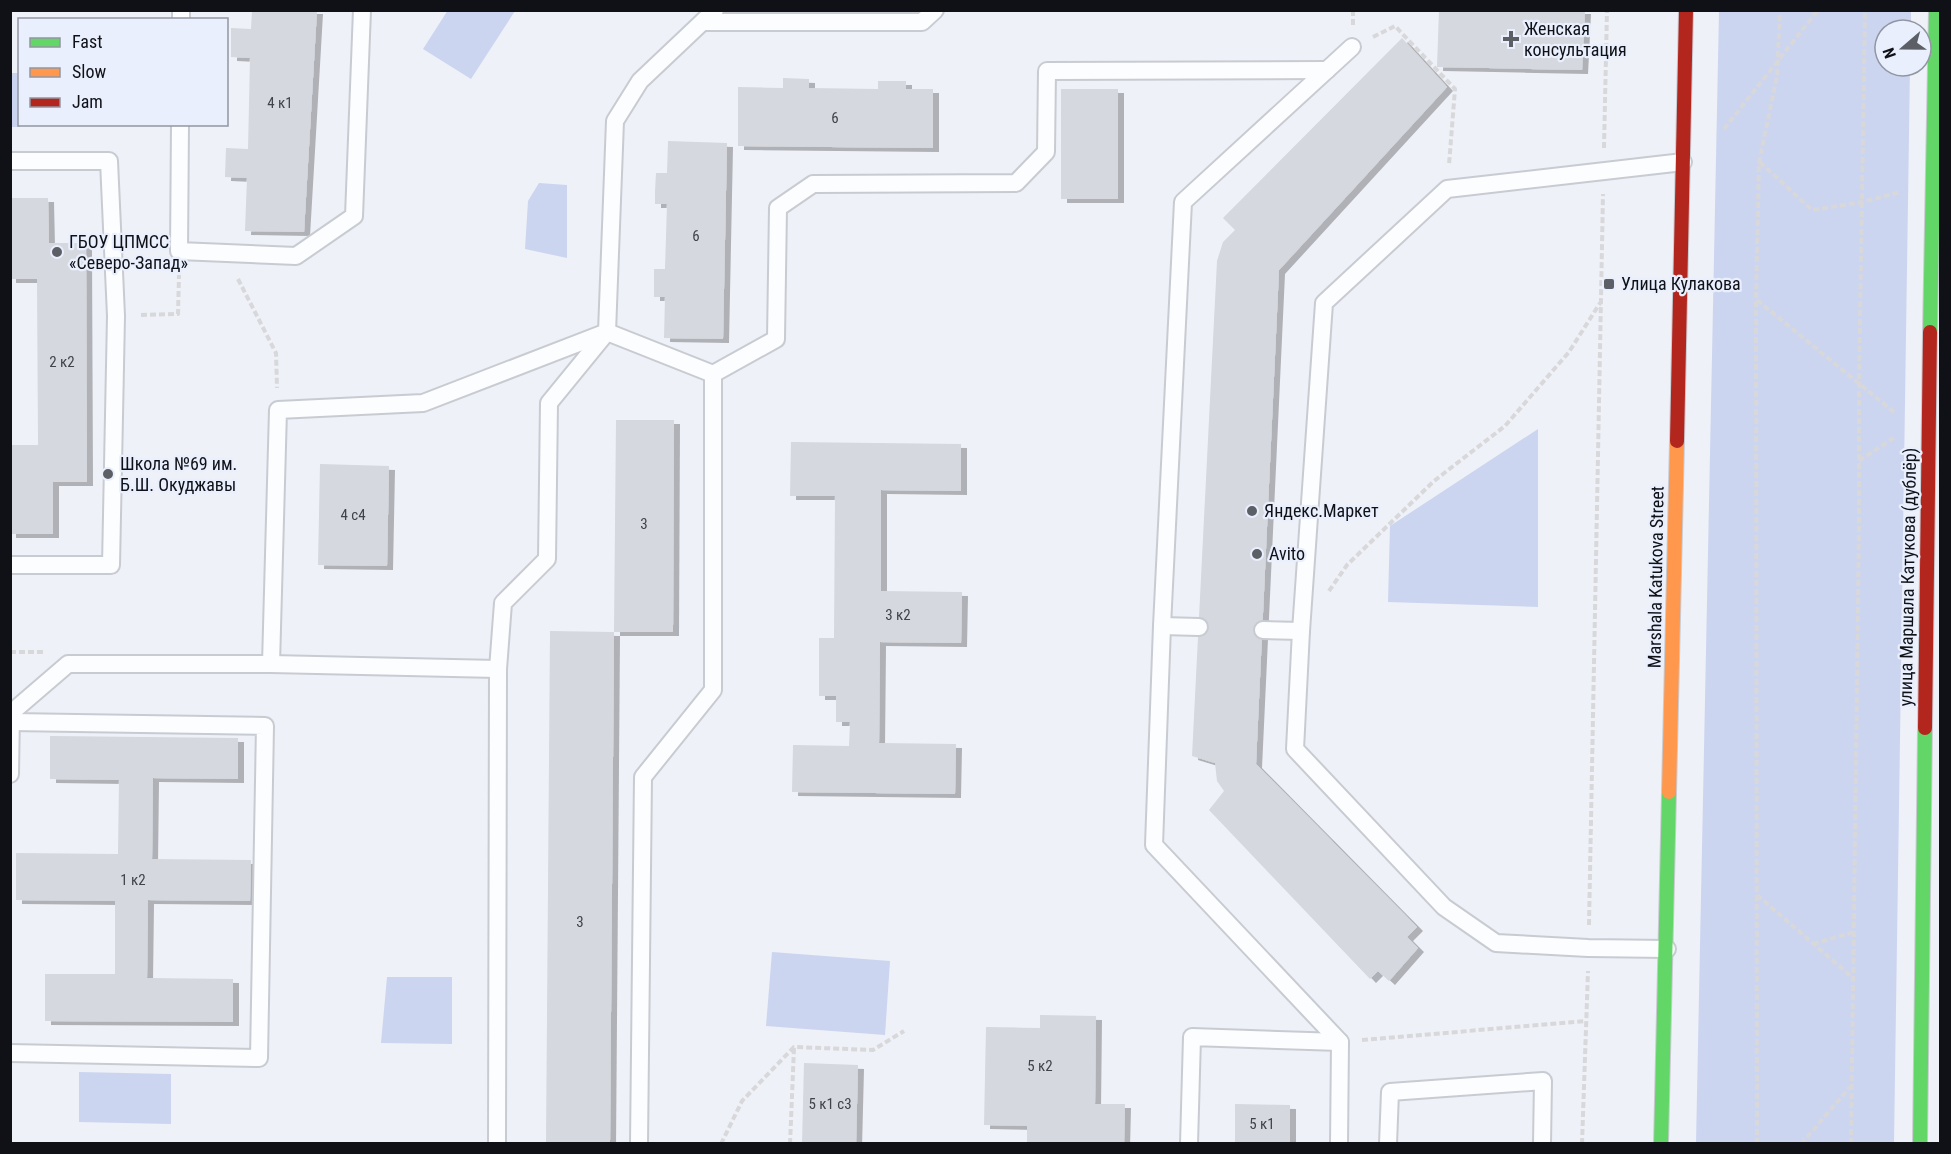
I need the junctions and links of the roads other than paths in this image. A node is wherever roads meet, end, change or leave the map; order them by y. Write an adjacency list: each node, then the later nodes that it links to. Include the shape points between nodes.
1 (362, 10): 8 (lane, via 354,216 296,256 179,251)
2 (935, 10): 5 (lane, via 922,22)
3 (1686, 10): 10 (main road, Marshala Katukova Street)
4 (1936, 10): 32 (main road, улица Маршала Катукова (дублёр))
5 (709, 16): 11 (lane, via 640,81 615,121)
6 (1352, 47): 7 (lane)
7 (1327, 70): 12 (lane, via 1047,71 1046,152 1016,183 813,184 778,208 776,339); 14 (lane, via 1184,202)
8 (180, 126)
9 (10, 161): 13 (lane, via 109,162 116,316 111,565)
10 (1683, 162): 17 (lane, via 1447,189 1324,303); 22 (main road, Marshala Katukova Street)
11 (607, 332): 12 (lane); 18 (lane, via 423,403 278,410); 19 (lane, via 549,403 547,559 503,603)
12 (713, 374): 26 (lane, via 713,690 643,777)
13 (10, 565)
14 (1162, 626): 15 (lane); 23 (lane, via 1154,845)
15 (1199, 627)
16 (1263, 630): 17 (lane)
17 (1301, 631): 22 (lane, via 1295,749 1444,907 1496,944)
18 (272, 664): 19 (lane); 20 (lane, via 68,664 11,712)
19 (498, 669): 25 (lane)
20 (11, 722): 21 (lane); 24 (lane, via 265,726 259,1058)
21 (10, 774)
22 (1666, 949): 31 (main road, Marshala Katukova Street)
23 (1340, 1042): 27 (lane, via 1192,1037); 28 (lane)
24 (10, 1053)
25 (497, 1143)
26 (639, 1143)
27 (1189, 1143)
28 (1339, 1143)
29 (1388, 1143): 30 (lane, via 1390,1092 1543,1081)
30 (1542, 1143)
31 (1661, 1143)
32 (1920, 1143)

